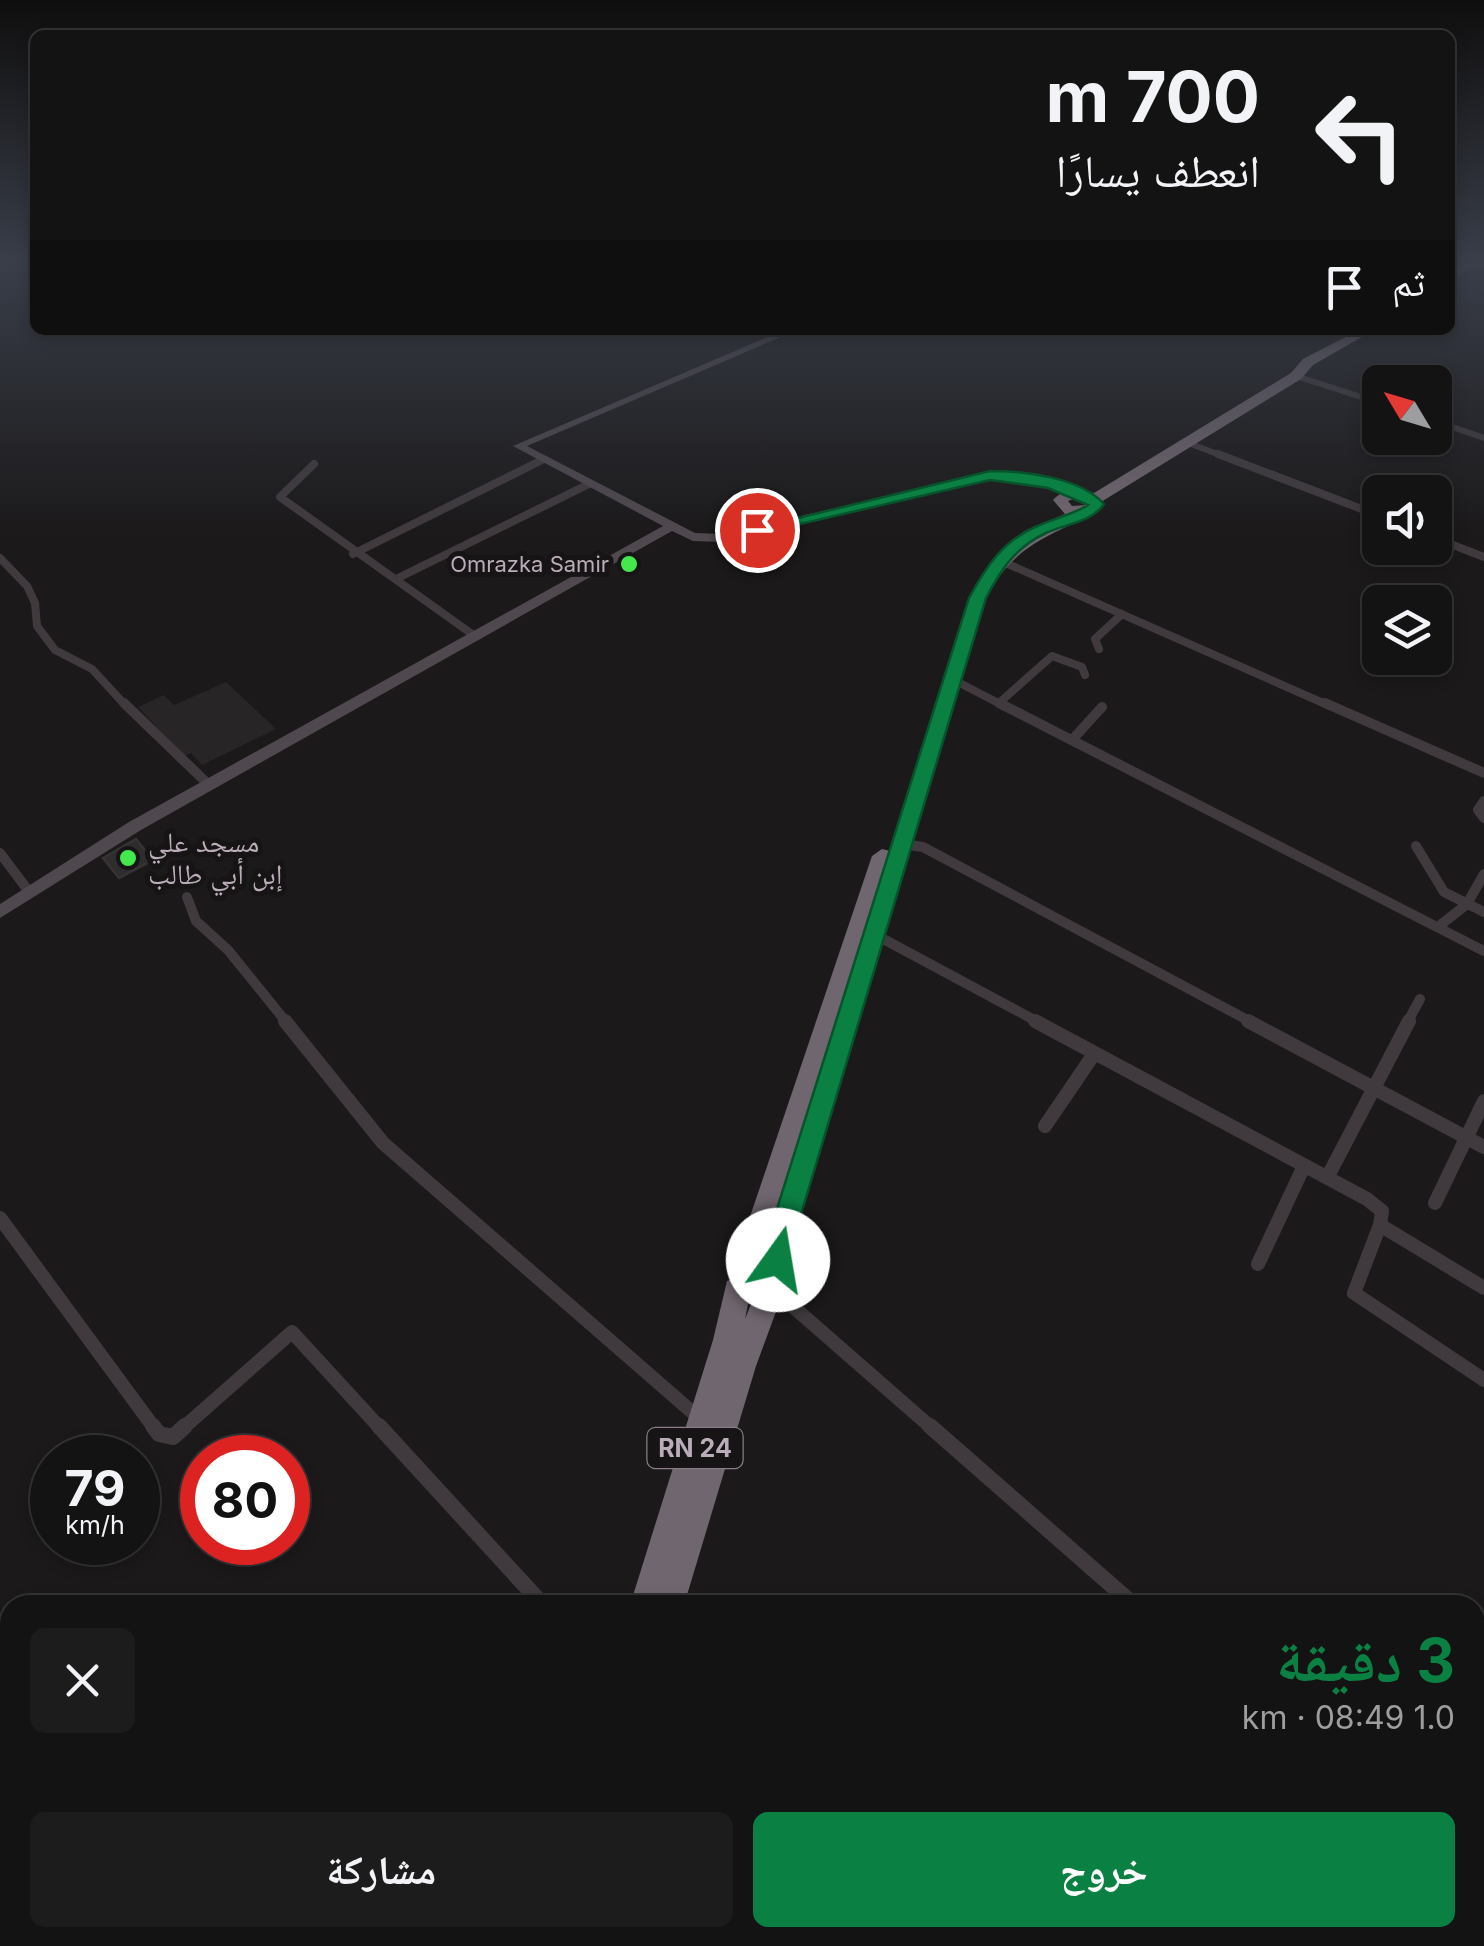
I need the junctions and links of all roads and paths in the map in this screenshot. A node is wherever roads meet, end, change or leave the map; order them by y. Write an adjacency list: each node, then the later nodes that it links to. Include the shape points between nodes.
1 (740, 352): 9 (main road, via 518,446)
2 (1314, 352): 12 (highway, RN 24)
3 (1327, 352): 4 (highway, RN 24)
4 (1296, 376): 5 (street); 8 (highway, RN 24)
5 (1362, 398)
6 (1452, 428): 7 (street)
7 (1484, 438)
8 (1186, 442): 12 (highway, RN 24); 13 (street)
9 (542, 460): 11 (main road); 16 (street)
10 (314, 464): 16 (street, via 280,497)
11 (589, 484): 14 (main road); 20 (street)
12 (1075, 501): 14 (main road, via 1005,475 721,538 693,537); 18 (highway, RN 24); 58 (highway, RN 24, via 1009,538 971,582)
13 (1362, 509)
14 (672, 526): 22 (main road)
15 (1452, 544): 17 (street)
16 (353, 554): 20 (street)
17 (1484, 556)
18 (999, 560): 21 (street); 25 (highway, RN 24, via 978,598)
19 (2, 564): 30 (street, via 27,586 37,626 55,650 92,669)
20 (396, 579): 22 (street)
21 (1122, 614): 23 (street, via 1095,639); 29 (street)
22 (472, 634): 30 (main road)
23 (1100, 649)
24 (1085, 675): 26 (street, via 1082,667 1052,656)
25 (952, 679): 26 (street); 33 (highway, RN 24)
26 (999, 703): 28 (street)
27 (1102, 708): 28 (street)
28 (1072, 740): 42 (street)
29 (1484, 773)
30 (209, 784): 37 (main road)
31 (1484, 801): 32 (street, via 1478,810)
32 (1484, 818)
33 (902, 844): 43 (highway, RN 24); 47 (street, via 923,847)
34 (1416, 846): 39 (street, via 1444,892)
35 (0, 853): 37 (street)
36 (1484, 874): 39 (street)
37 (30, 893): 40 (main road)
38 (187, 897): 62 (street, via 196,921 228,950 382,1144)
39 (1467, 904): 41 (street); 42 (street)
40 (0, 912)
41 (1484, 912)
42 (1438, 927): 44 (street)
43 (874, 934): 46 (street); 60 (highway, RN 24, via 783,1231)
44 (1484, 951)
45 (1420, 999): 47 (street)
46 (1094, 1054): 49 (street); 52 (street)
47 (1374, 1088): 50 (street); 53 (street)
48 (1484, 1100): 50 (street)
49 (1045, 1126)
50 (1466, 1138): 51 (street); 54 (street)
51 (1484, 1148)
52 (1304, 1166): 53 (street); 57 (street)
53 (1327, 1178): 56 (street, via 1376,1205)
54 (1435, 1203)
55 (0, 1218): 63 (street, via 159,1434 173,1437 292,1332)
56 (1380, 1224): 59 (street); 61 (street, via 1354,1293)
57 (1258, 1264)
58 (742, 1276): 60 (highway, via 766,1265); 62 (highway, RN 24)
59 (1484, 1288)
60 (773, 1289): 65 (highway, RN 24, via 742,1366); 66 (street)
61 (1484, 1380)
62 (703, 1422): 64 (highway, RN 24)
63 (534, 1595)
64 (649, 1595)
65 (671, 1595)
66 (1123, 1595)

